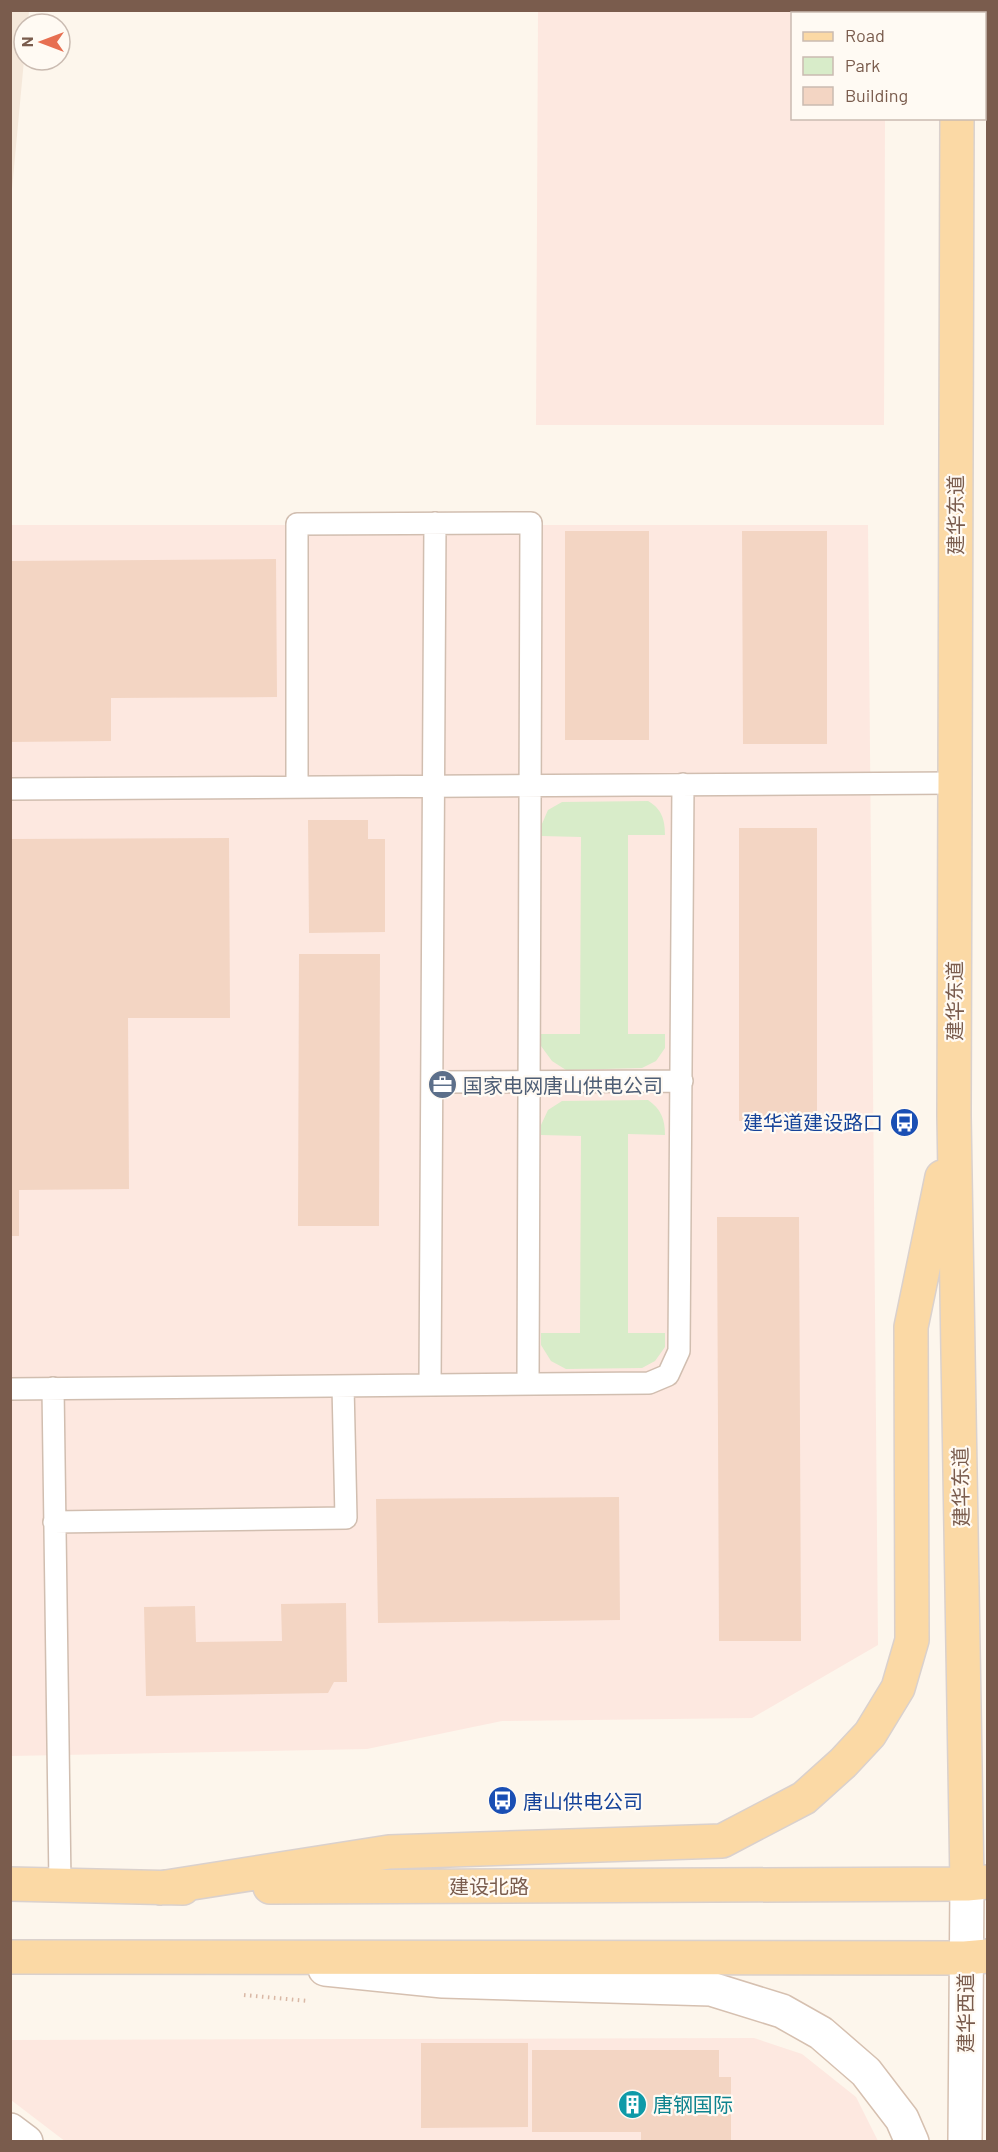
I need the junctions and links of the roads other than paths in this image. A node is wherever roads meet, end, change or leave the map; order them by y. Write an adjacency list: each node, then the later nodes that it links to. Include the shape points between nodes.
1 (957, 120): 3 (main road, 建华东道)
2 (435, 524): 5 (lane, via 297,524); 8 (lane); 10 (lane, via 531,523)
3 (954, 783): 4 (lane); 9 (main road, 建华东道)
4 (683, 784): 5 (lane); 7 (lane)
5 (297, 787): 6 (lane)
6 (10, 789)
7 (682, 1081): 8 (lane); 10 (lane, via 679,1351 668,1375 649,1383)
8 (432, 1082): 11 (lane)
9 (954, 1116): 16 (main road, 建华东道); 19 (main road, via 911,1327 912,1640 898,1688 870,1734 843,1763 804,1798 722,1841 389,1852)
10 (528, 1384): 11 (lane)
11 (430, 1385): 12 (lane)
12 (343, 1386): 13 (lane); 15 (lane, via 346,1518)
13 (53, 1388): 14 (lane); 15 (lane)
14 (10, 1389)
15 (54, 1522): 18 (lane)
16 (977, 1883): 19 (main road, 建设北路); 22 (main road, 建华西道)
17 (10, 1884): 18 (main road, 建设北路)
18 (60, 1884): 19 (main road, 建设北路)
19 (160, 1888)
20 (10, 1957): 21 (main road)
21 (204, 1957): 22 (main road); 25 (main road, via 443,1982 711,1989 782,2011 820,2033 866,2072 902,2119)
22 (976, 1957): 26 (main road, 建华西道)
23 (10, 2130): 24 (main road)
24 (26, 2142)
25 (912, 2142)
26 (965, 2142)

